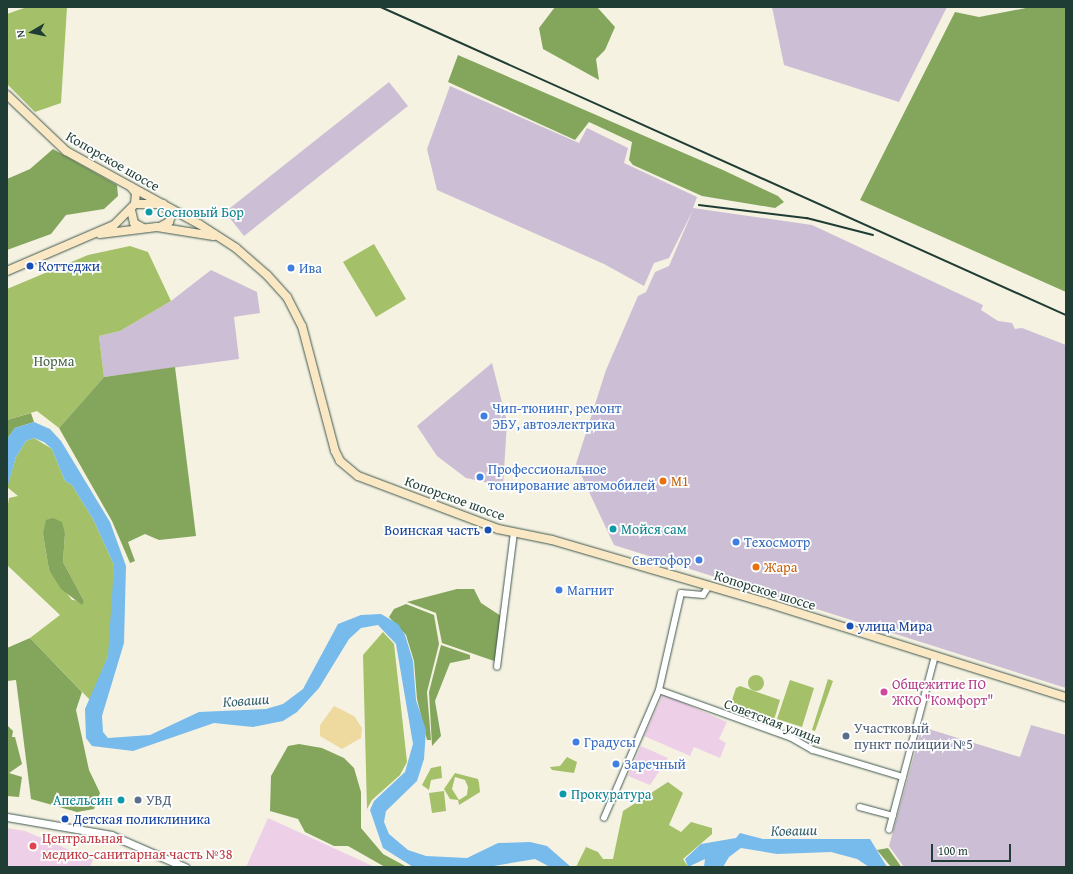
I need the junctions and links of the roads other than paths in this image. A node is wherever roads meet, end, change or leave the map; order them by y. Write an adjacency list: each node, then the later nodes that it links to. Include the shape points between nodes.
1 (7, 95): 2 (main road, Копорское шоссе, via 61,147)
2 (131, 187): 3 (main road, Копорское шоссе); 4 (main road, via 136,193)
3 (163, 204): 4 (main road); 6 (main road, via 170,211 171,220); 8 (main road, Копорское шоссе)
4 (133, 207): 5 (main road, via 134,223); 7 (main road)
5 (143, 228): 6 (main road); 7 (main road)
6 (157, 228): 8 (main road)
7 (96, 235): 9 (main road)
8 (222, 238): 10 (main road, Копорское шоссе, via 268,275 295,311 340,461 358,476)
9 (7, 271)
10 (514, 533): 11 (main road, Копорское шоссе, via 552,540); 13 (street)
11 (709, 586): 12 (main road, Копорское шоссе); 14 (street, via 703,594 681,593)
12 (935, 656): 15 (main road, Копорское шоссе); 16 (street)
13 (497, 667)
14 (659, 690): 16 (street, Советская улица, via 792,738 813,750); 20 (street)
15 (1066, 697)
16 (903, 777): 18 (street)
17 (860, 807): 18 (street)
18 (893, 816): 21 (street)
19 (7, 817): 22 (street, via 111,835)
20 (604, 818)
21 (889, 830)
22 (185, 867)

